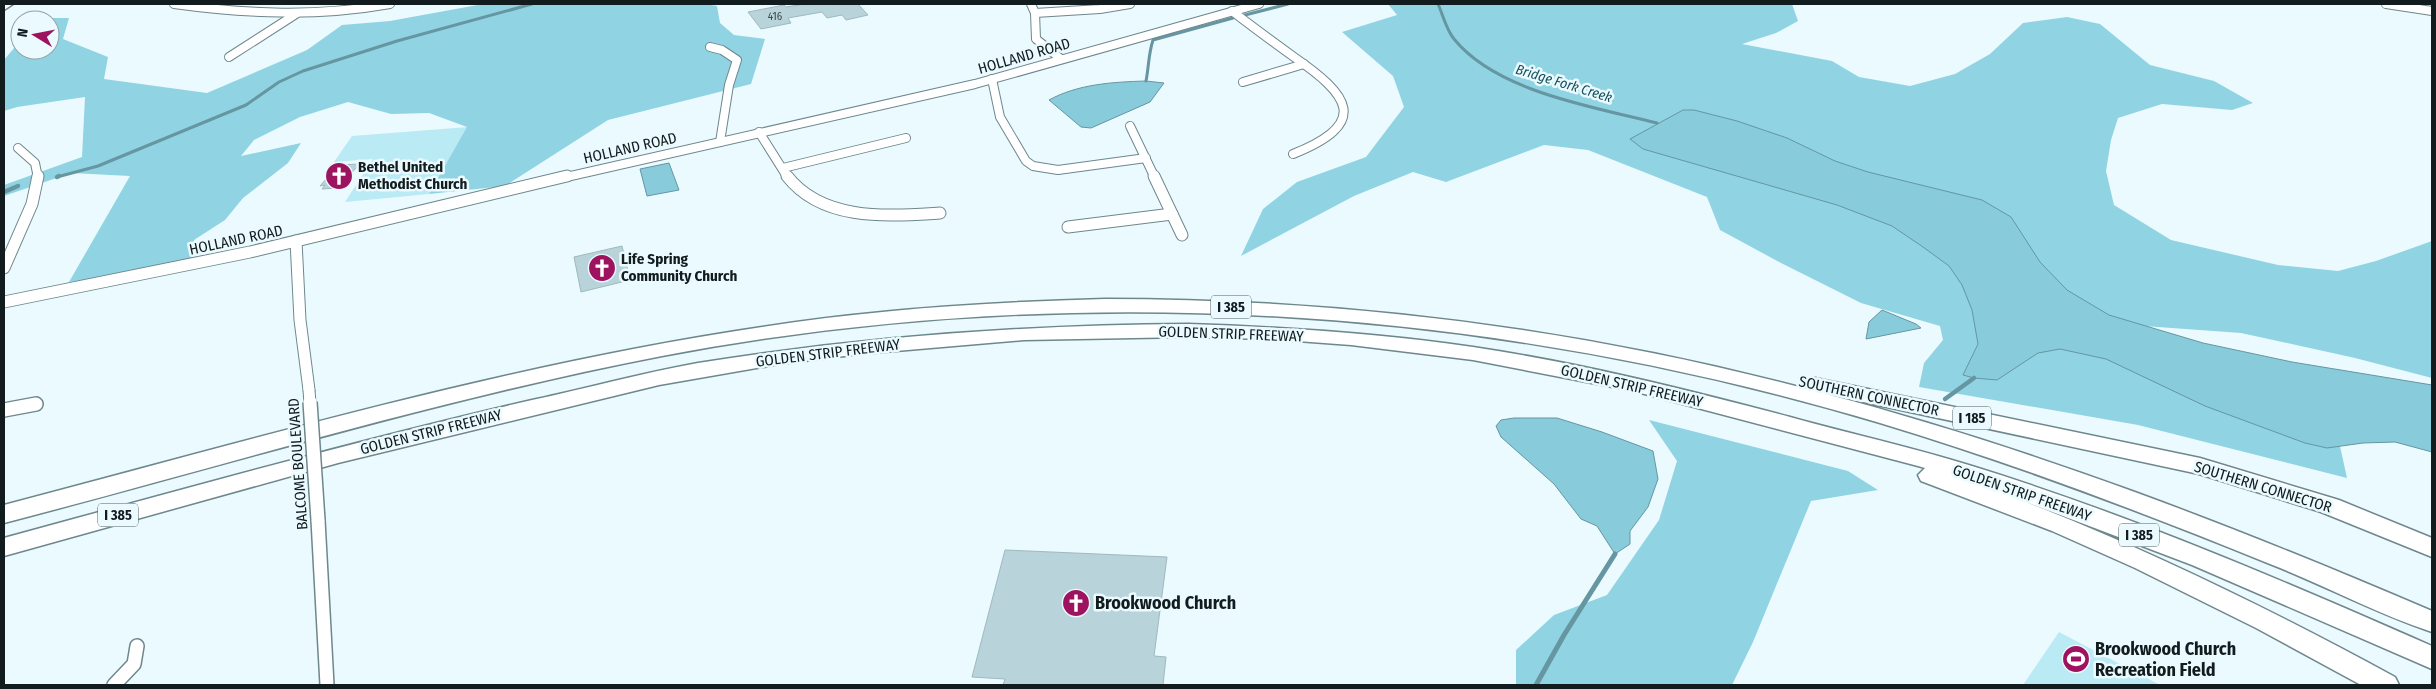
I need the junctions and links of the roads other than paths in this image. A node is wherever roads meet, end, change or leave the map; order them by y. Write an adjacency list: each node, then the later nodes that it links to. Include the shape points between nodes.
1 (8, 4): 9 (street)
2 (174, 4): 8 (street)
3 (390, 4): 12 (street)
4 (1031, 4): 13 (street)
5 (1130, 4): 13 (street)
6 (1259, 4): 10 (street, HOLLAND ROAD)
7 (2386, 4): 11 (street)
8 (192, 5): 12 (street, via 251,14)
9 (4, 7)
10 (1232, 11): 16 (street, HOLLAND ROAD); 17 (street)
11 (2432, 11)
12 (298, 13): 15 (street)
13 (1035, 13): 16 (street, via 1036,39)
14 (710, 47): 23 (street, via 722,50 737,60 729,85)
15 (229, 57)
16 (1061, 59): 18 (street, HOLLAND ROAD)
17 (1304, 64): 19 (street); 25 (street, via 1336,89 1345,112 1341,123 1330,135)
18 (992, 79): 21 (street, HOLLAND ROAD); 26 (street, via 1000,117 1026,161 1032,165 1058,170)
19 (1243, 82)
20 (1130, 126): 26 (street)
21 (759, 132): 23 (street, HOLLAND ROAD); 27 (street)
22 (906, 138): 27 (street)
23 (720, 142): 32 (street, HOLLAND ROAD)
24 (18, 148): 33 (street, via 35,163 39,180)
25 (1293, 154)
26 (1146, 158): 29 (street)
27 (783, 168): 28 (street, via 802,192 834,207 878,214)
28 (940, 214)
29 (1172, 214): 30 (street); 31 (street)
30 (1068, 227)
31 (1182, 235)
32 (296, 242): 34 (street, HOLLAND ROAD); 46 (street, BALCOME BOULEVARD, bridge, via 300,320 309,390)
33 (4, 268)
34 (4, 302)
35 (1500, 332): 39 (highway, GOLDEN STRIP FREEWAY / I 385, via 1327,312 1164,304 992,309 826,324 698,343 544,374); 41 (highway, SOUTHERN CONNECTOR / I 185, via 1586,340 1673,356 2190,464 2330,506); 42 (highway, GOLDEN STRIP FREEWAY / I 385, via 1730,377 1955,439 2180,518)
36 (36, 404): 37 (street)
37 (4, 410)
38 (1837, 438): 40 (highway, GOLDEN STRIP FREEWAY / I 385, via 1670,392 1436,348 1233,332 1123,330 1057,333 917,342 694,371 457,424); 44 (highway, GOLDEN STRIP FREEWAY / I 385, via 1878,446 1964,472 2070,509 2296,597); 47 (highway, via 2061,526 2180,578)
39 (4, 514)
40 (4, 547)
41 (2432, 548)
42 (2432, 622)
43 (137, 646): 45 (street, via 134,664)
44 (2432, 658)
45 (114, 685)
46 (327, 685)
47 (2385, 685)

